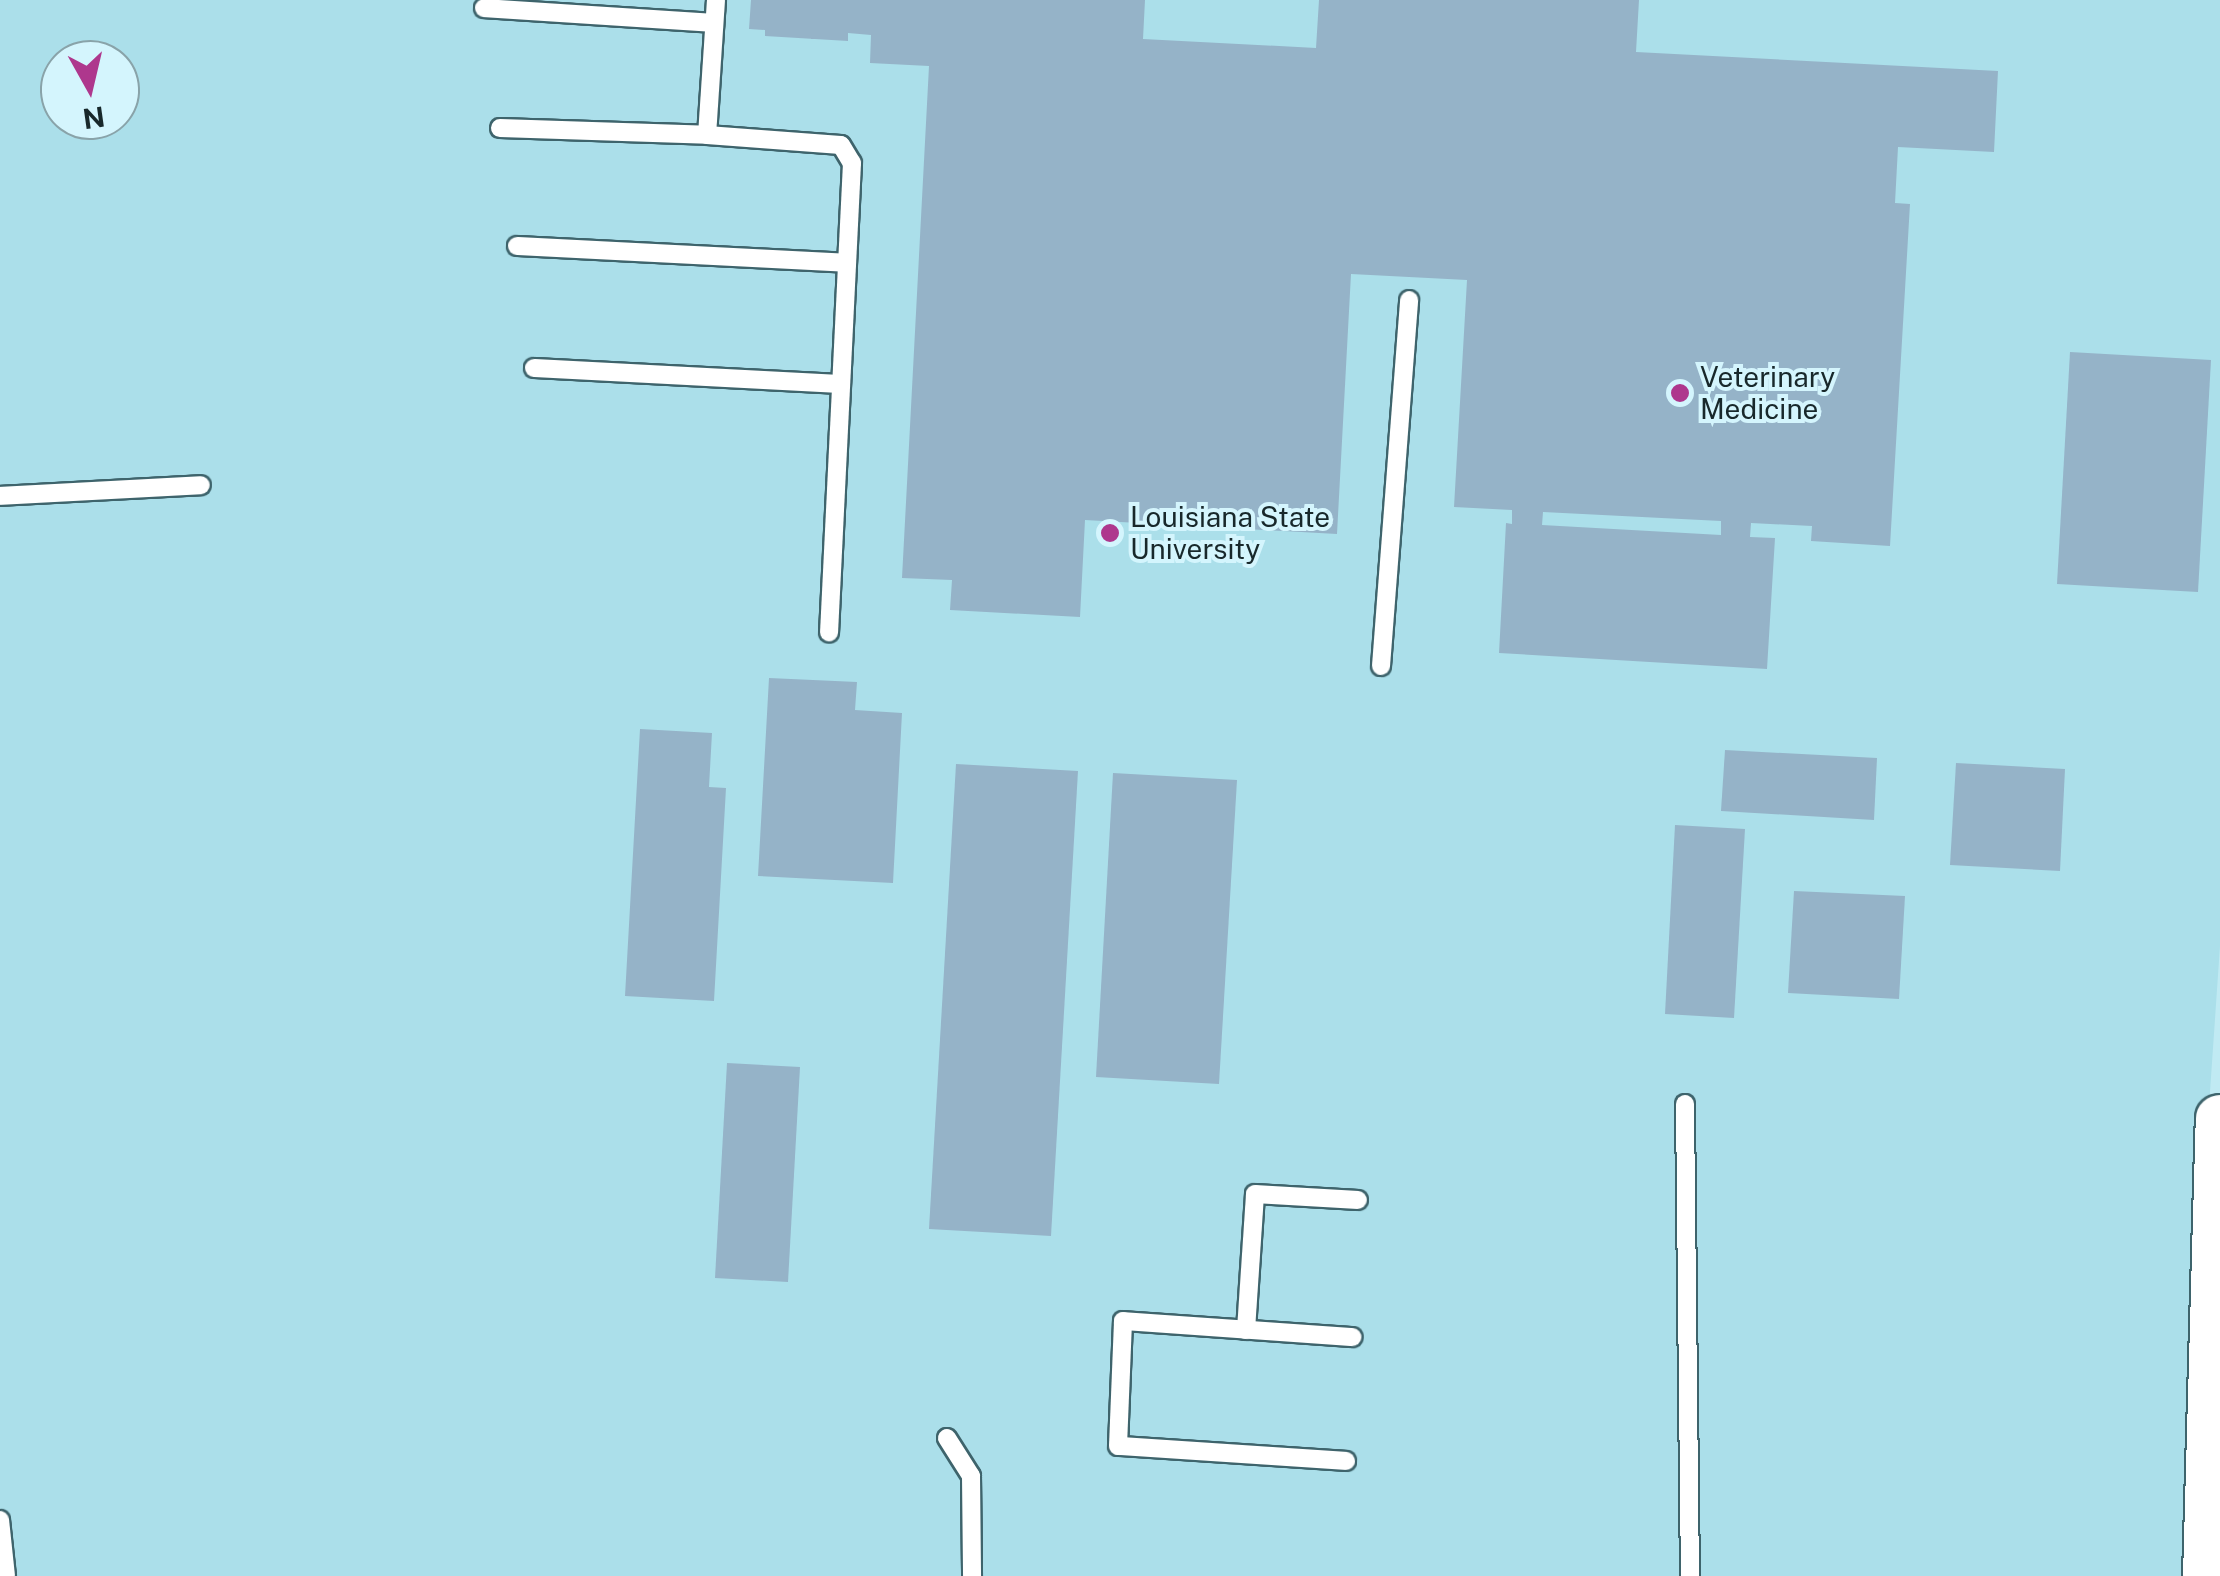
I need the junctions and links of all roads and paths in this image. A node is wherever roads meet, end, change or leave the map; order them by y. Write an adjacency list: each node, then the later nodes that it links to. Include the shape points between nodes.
1 (716, 0): 3 (lane)
2 (484, 8): 3 (lane)
3 (714, 24): 5 (lane)
4 (500, 128): 5 (lane)
5 (707, 135): 7 (lane, via 841,145 852,162)
6 (517, 246): 7 (lane)
7 (847, 263): 10 (lane)
8 (1409, 300): 14 (lane)
9 (534, 368): 10 (lane)
10 (841, 384): 13 (lane)
11 (201, 485): 12 (lane)
12 (0, 496)
13 (829, 632)
14 (1381, 666)
15 (1685, 1104): 25 (lane)
16 (2220, 1119): 26 (main road)
17 (1358, 1200): 18 (lane, via 1255,1194)
18 (1246, 1330): 19 (lane); 21 (lane, via 1123,1321 1118,1446)
19 (1352, 1338)
20 (948, 1438): 24 (lane, via 972,1476)
21 (1346, 1461)
22 (0, 1520): 23 (lane)
23 (6, 1576)
24 (972, 1576)
25 (1690, 1576)
26 (2207, 1576)

